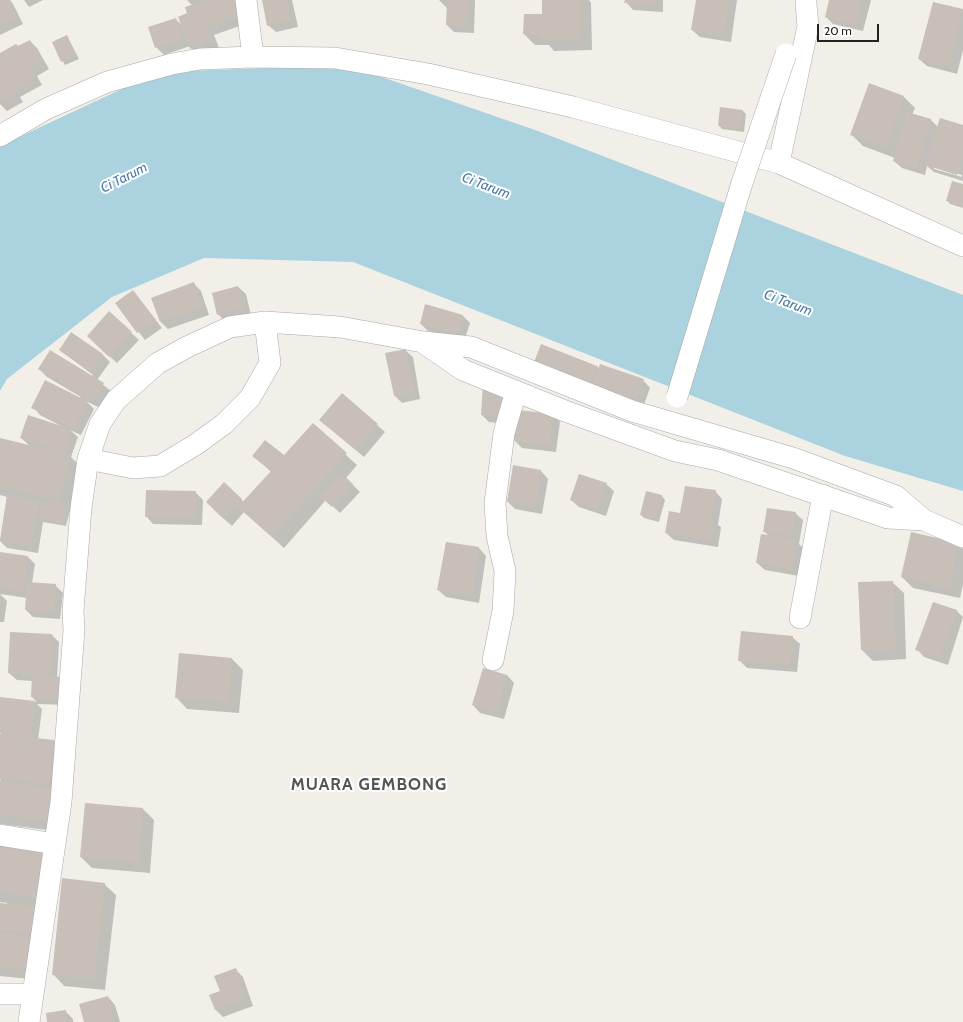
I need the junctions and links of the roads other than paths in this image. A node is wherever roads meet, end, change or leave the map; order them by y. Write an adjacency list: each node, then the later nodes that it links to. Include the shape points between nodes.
1 (246, 0): 3 (street)
2 (806, 2): 5 (street, via 808,26); 10 (street, bridge, via 742,183 677,397)
3 (253, 57): 4 (street, via 200,59 106,82 46,109); 5 (street, via 335,58 428,74 573,107)
4 (0, 136)
5 (779, 163): 6 (street)
6 (963, 246)
7 (265, 322): 8 (street, via 340,327); 11 (street, via 230,327 158,363 116,400 100,424); 11 (street, via 270,363 250,398 224,424 196,445 160,466 133,468)
8 (423, 342): 9 (street, via 463,370); 10 (street, via 471,347 632,411)
9 (516, 391): 12 (street, via 675,451 718,460); 16 (street, via 504,433 495,503 497,536 505,571 503,611)
10 (672, 423): 13 (street, via 793,458 896,496)
11 (88, 459): 18 (street, via 81,508 61,802)
12 (823, 495): 13 (street, via 888,518); 15 (street)
13 (924, 520): 14 (street)
14 (963, 537)
15 (800, 618)
16 (493, 660)
17 (0, 835): 18 (street)
18 (55, 844): 20 (street)
19 (0, 994): 20 (street)
20 (33, 994): 21 (street)
21 (29, 1022)

